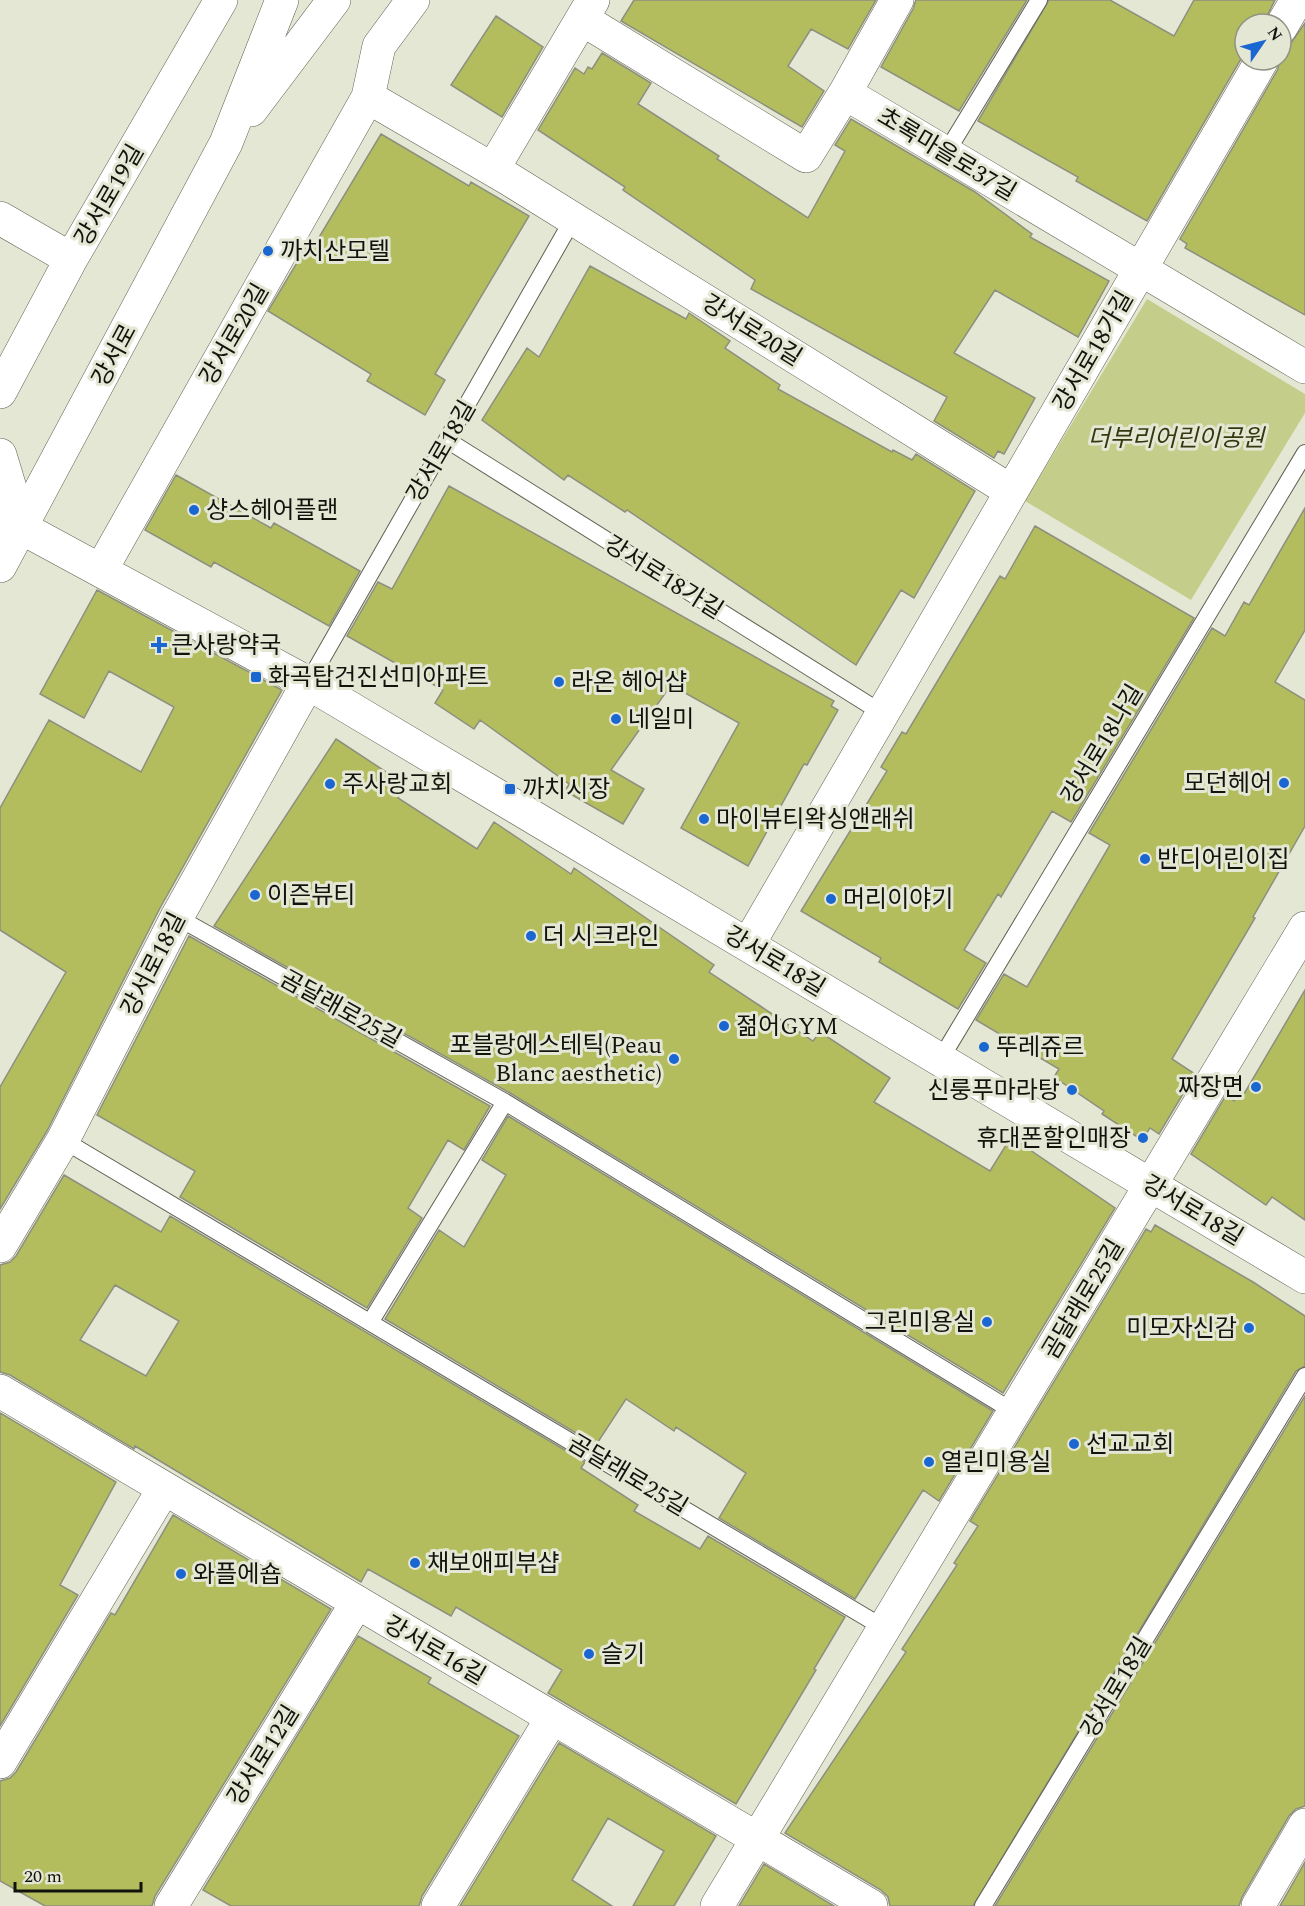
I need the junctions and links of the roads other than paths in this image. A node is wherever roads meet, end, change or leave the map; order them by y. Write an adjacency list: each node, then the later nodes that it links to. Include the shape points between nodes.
1 (282, 0): 11 (street, 강서로)
2 (334, 0): 11 (street, 강서로)
3 (413, 0): 10 (street, via 379,46)
4 (897, 0): 9 (street)
5 (1038, 0): 12 (lane)
6 (213, 3): 16 (street, 강서로19길)
7 (587, 9): 9 (street, via 806,156); 13 (street)
8 (1255, 72): 17 (street, 강서로18가길)
9 (845, 93): 12 (street, 초록마을로37길)
10 (368, 97): 13 (street, 강서로20길); 26 (street, 강서로20길)
11 (226, 143): 24 (street, 강서로)
12 (946, 153): 17 (street, 초록마을로37길)
13 (493, 169): 15 (street, 강서로20길)
14 (0, 219): 16 (street)
15 (573, 219): 20 (lane, 강서로18길); 23 (street, 강서로20길)
16 (71, 259): 19 (street, 강서로19길)
17 (1140, 269): 18 (street, 강서로18가길); 23 (street, 강서로18가길)
18 (1305, 368)
19 (0, 392)
20 (447, 440): 27 (lane, 강서로18길); 28 (lane, 강서로18가길)
21 (1305, 453): 32 (lane, 강서로18나길)
22 (0, 455): 24 (street)
23 (1011, 490): 28 (street, 강서로18가길)
24 (11, 523): 25 (street, 강서로); 26 (street, 강서로18길)
25 (0, 566)
26 (100, 570): 27 (street, 강서로18길)
27 (308, 682): 29 (street, 강서로18길); 30 (street, 강서로18길)
28 (882, 713): 30 (street, 강서로18가길)
29 (177, 917): 33 (lane, 곰달래로25길); 34 (street, 강서로18길)
30 (748, 945): 32 (street, 강서로18길)
31 (1301, 946): 35 (street, 곰달래로25길)
32 (940, 1060): 35 (street, 강서로18길)
33 (505, 1102): 38 (lane); 41 (lane, 곰달래로25길)
34 (63, 1140): 36 (street, 강서로18길); 38 (lane, 곰달래로25길)
35 (1152, 1186): 37 (street, 강서로18길); 41 (street, 곰달래로25길)
36 (0, 1246)
37 (1305, 1277)
38 (371, 1321): 44 (lane, 곰달래로25길)
39 (1305, 1376): 53 (lane, 강서로18길)
40 (0, 1391): 42 (street, 강서로16길)
41 (1014, 1412): 44 (street, 곰달래로25길)
42 (163, 1490): 43 (street, 강서로16길); 46 (street)
43 (356, 1604): 45 (street, 강서로16길); 49 (street, 강서로12길)
44 (884, 1628): 48 (street, 곰달래로25길)
45 (552, 1718): 48 (street, 강서로16길); 50 (street)
46 (0, 1762)
47 (1305, 1825): 54 (street)
48 (757, 1839): 51 (street, 곰달래로25길); 52 (street, 강서로16길)
49 (171, 1906)
50 (438, 1906)
51 (717, 1906)
52 (871, 1906)
53 (983, 1906)
54 (1258, 1906)

